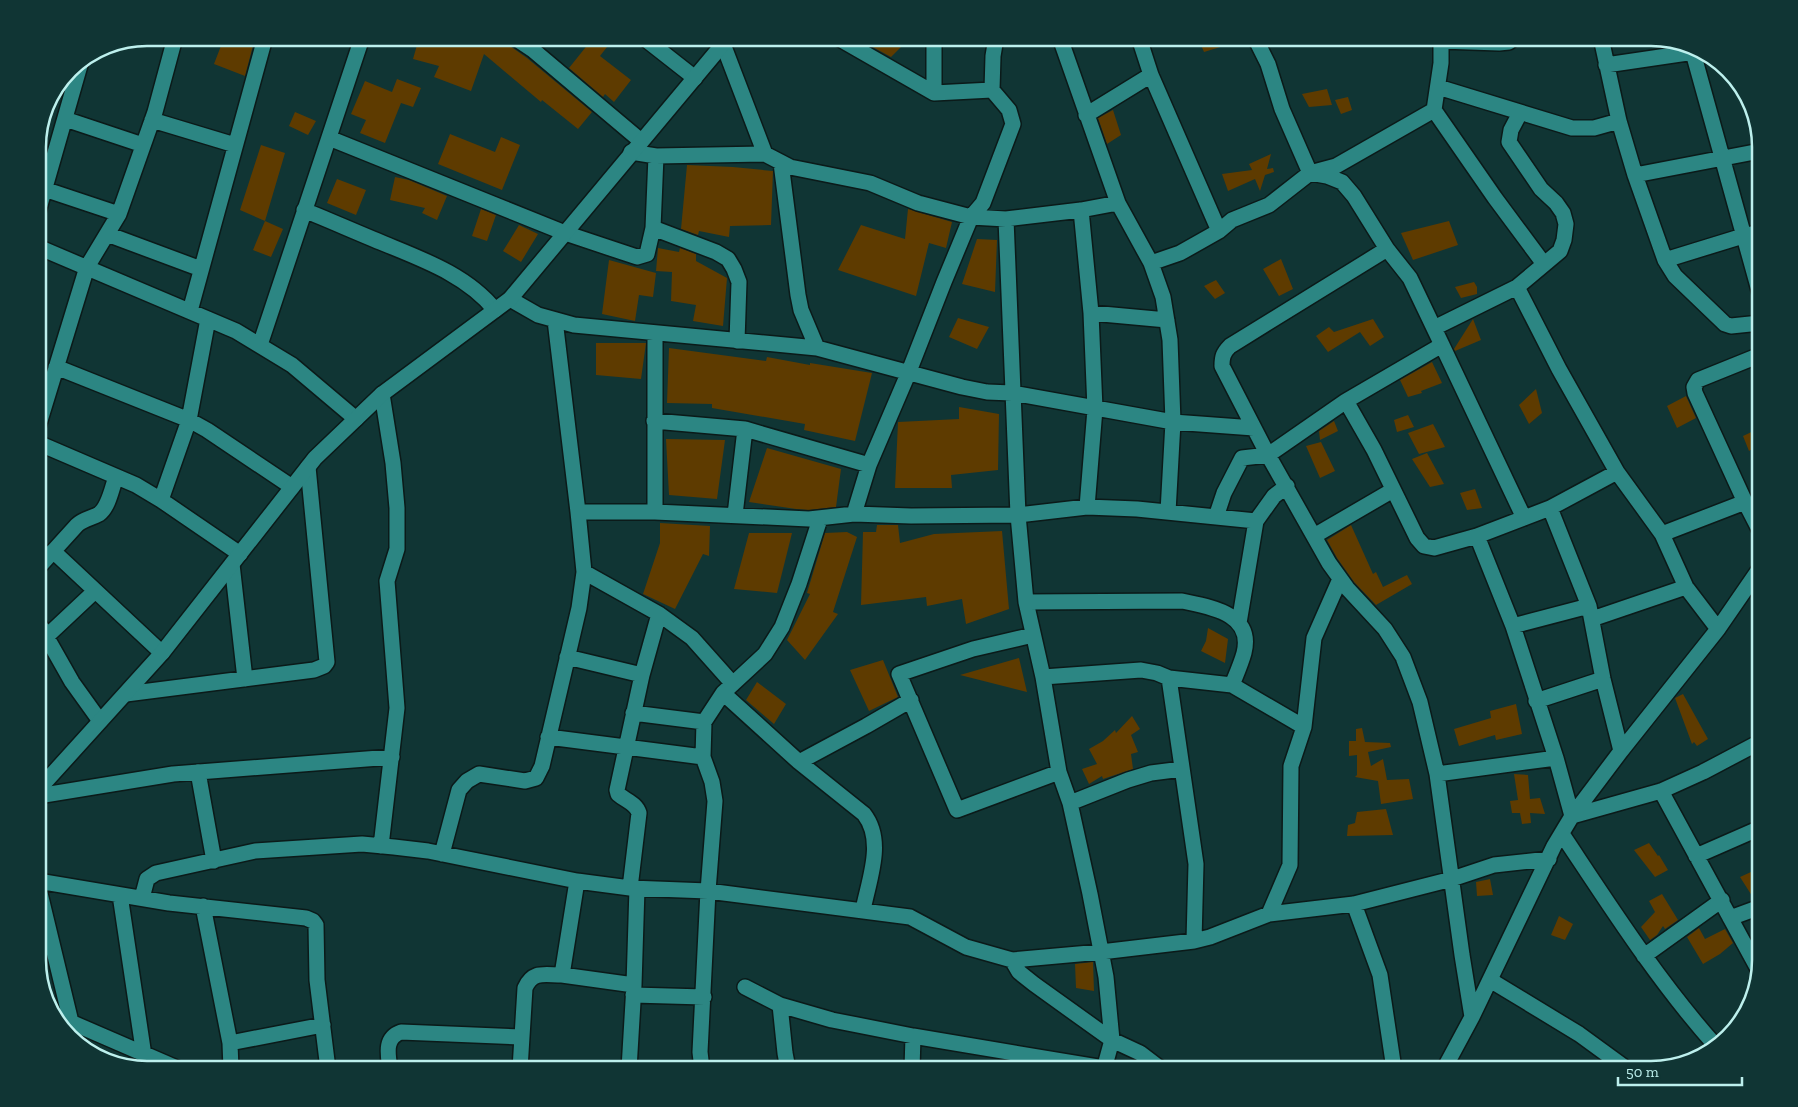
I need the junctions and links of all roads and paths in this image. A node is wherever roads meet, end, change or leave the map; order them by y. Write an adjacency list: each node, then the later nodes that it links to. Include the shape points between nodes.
1 (173, 46): 29 (street)
2 (263, 46): 33 (street)
3 (359, 46): 31 (street)
4 (527, 46): 34 (street)
5 (654, 46): 21 (street)
6 (722, 46): 21 (street)
7 (728, 46): 36 (street)
8 (852, 46): 24 (street)
9 (934, 46): 24 (street)
10 (995, 46): 23 (street)
11 (1063, 46): 27 (street)
12 (1142, 46): 20 (street)
13 (1259, 46): 40 (street)
14 (1441, 46): 22 (street)
15 (1602, 46): 18 (street)
16 (1685, 53): 18 (street)
17 (1697, 58): 38 (street)
18 (1606, 65): 30 (street)
19 (77, 75): 28 (street)
20 (1152, 75): 27 (street); 51 (street)
21 (695, 78): 34 (street)
22 (1438, 87): 25 (street); 26 (street)
23 (992, 90): 24 (street); 48 (street, via 1009,110 1013,124 983,202)
24 (934, 94)
25 (1434, 110): 40 (street, via 1336,166); 60 (street)
26 (1520, 113): 30 (street, via 1584,129); 60 (street, via 1511,130 1510,142 1541,189 1564,213 1566,224 1560,251)
27 (1086, 115): 44 (street)
28 (65, 119): 32 (street); 42 (street)
29 (152, 120): 32 (street); 33 (street)
30 (1619, 121): 41 (street)
31 (329, 138): 45 (street); 52 (street)
32 (143, 145): 47 (street)
33 (235, 145): 63 (street)
34 (636, 146): 37 (street); 52 (street)
35 (1752, 152): 38 (street)
36 (765, 154): 37 (street); 39 (street)
37 (656, 156): 50 (street)
38 (1722, 157): 41 (street); 55 (street)
39 (781, 163): 48 (street, via 802,171 870,183 918,203); 78 (street, via 798,295)
40 (1310, 173): 51 (street, via 1269,204 1232,220); 56 (street, via 1342,182)
41 (1635, 175): 58 (street)
42 (46, 182)
43 (46, 190): 47 (street)
44 (1118, 203): 46 (street); 59 (street)
45 (304, 210): 66 (street, via 443,269 486,298); 76 (street)
46 (1082, 210): 49 (street); 68 (street)
47 (119, 214): 53 (street)
48 (970, 217): 49 (street); 81 (street)
49 (1006, 219): 82 (street)
50 (653, 228): 52 (street, via 647,254 637,257); 75 (street, via 728,259 739,282)
51 (1219, 231): 59 (street, via 1180,253)
52 (565, 233): 65 (street)
53 (107, 234): 61 (street); 63 (street)
54 (1752, 234): 55 (street)
55 (1743, 236): 58 (street); 62 (street)
56 (1387, 249): 73 (street, via 1410,278); 91 (street, via 1224,352 1222,366)
57 (46, 250): 61 (street)
58 (1665, 260): 72 (street, via 1675,276 1724,324)
59 (1151, 263): 71 (street, via 1160,285)
60 (1544, 264): 64 (street)
61 (87, 267): 67 (street); 80 (street)
62 (1752, 267)
63 (201, 269): 67 (street)
64 (1517, 287): 73 (street); 97 (street)
65 (510, 299): 66 (street); 70 (street, via 538,315)
66 (495, 310): 83 (street)
67 (190, 311): 69 (street)
68 (1091, 313): 71 (street); 86 (street)
69 (208, 319): 76 (street); 88 (street)
70 (555, 320): 74 (street, via 574,325); 106 (street)
71 (1167, 320): 90 (street)
72 (1752, 324)
73 (1434, 328): 77 (street)
74 (655, 333): 75 (street); 89 (street)
75 (737, 341): 78 (street)
76 (260, 345): 87 (street, via 292,365)
77 (1442, 345): 85 (street); 114 (street)
78 (817, 348): 81 (street)
79 (1752, 358): 103 (street, via 1698,380 1694,387)
80 (56, 366): 84 (street); 88 (street)
81 (908, 374): 82 (street, via 979,391); 95 (street)
82 (1012, 393): 86 (street); 111 (street)
83 (382, 394): 87 (street); 156 (street, via 397,508 398,549 387,581 397,708)
84 (46, 400)
85 (1346, 401): 94 (street); 101 (street)
86 (1095, 409): 90 (street); 104 (street)
87 (356, 419): 96 (street)
88 (189, 420): 100 (street); 102 (street)
89 (654, 421): 92 (street); 107 (street)
90 (1173, 422): 91 (street); 108 (street)
91 (1254, 428): 94 (street)
92 (744, 430): 95 (street); 110 (street)
93 (46, 446): 98 (street)
94 (1268, 455): 99 (street); 113 (street, via 1242,458)
95 (869, 465): 109 (street)
96 (308, 467): 100 (street); 141 (street, via 326,662 314,670)
97 (1617, 472): 105 (street); 117 (street)
98 (116, 477): 102 (street); 120 (street, via 101,512 77,525)
99 (1287, 486): 116 (street, via 1274,496); 118 (street)
100 (292, 487): 122 (street)
101 (1394, 490): 118 (street); 119 (street, via 1424,546 1434,548)
102 (161, 500): 122 (street)
103 (1745, 502): 112 (street); 117 (street)
104 (1087, 507): 108 (street); 111 (street)
105 (1550, 508): 114 (street); 129 (street)
106 (578, 512): 107 (street); 123 (street)
107 (655, 512): 110 (street)
108 (1168, 512): 113 (street)
109 (854, 514): 111 (street); 115 (street)
110 (735, 515): 115 (street)
111 (1018, 515): 128 (street)
112 (1752, 516)
113 (1216, 517): 116 (street)
114 (1524, 518): 119 (street)
115 (820, 519): 144 (street, via 782,627 765,654)
116 (1256, 521): 131 (street)
117 (1662, 534): 126 (street)
118 (1314, 536): 124 (street)
119 (1478, 536): 132 (street)
120 (53, 551): 121 (street); 127 (street)
121 (46, 559)
122 (236, 559): 136 (street); 141 (street)
123 (584, 572): 130 (street); 137 (street)
124 (1340, 579): 151 (street, via 1314,638); 163 (street, via 1385,630 1403,657 1420,702)
125 (1752, 580): 133 (street)
126 (1686, 587): 129 (street); 133 (street)
127 (95, 591): 135 (street); 136 (street)
128 (1026, 602): 131 (street, via 1182,601 1207,606); 134 (street)
129 (1591, 612): 132 (street); 142 (street)
130 (659, 614): 138 (street); 144 (street, via 692,638)
131 (1239, 622): 143 (street, via 1244,632 1244,651)
132 (1513, 626): 147 (street)
133 (1718, 629): 155 (street)
134 (1033, 635): 139 (street); 146 (street, via 973,649 899,674)
135 (46, 637): 149 (street)
136 (162, 653): 145 (street)
137 (567, 657): 138 (street); 152 (street)
138 (642, 675): 148 (street)
139 (1043, 677): 140 (street, via 1141,670); 162 (street)
140 (1168, 678): 143 (street); 160 (street)
141 (245, 679): 145 (street)
142 (1603, 679): 147 (street); 155 (street)
143 (1232, 685): 151 (street)
144 (728, 688): 150 (street); 159 (street)
145 (126, 694): 149 (street)
146 (911, 700): 159 (street); 162 (street, via 957,810)
147 (1536, 701): 158 (street)
148 (633, 712): 150 (street); 154 (street)
149 (100, 721): 164 (street)
150 (704, 722): 157 (street)
151 (1304, 727): 188 (street, via 1291,766 1290,864)
152 (548, 737): 154 (street); 172 (street, via 536,778 525,781 479,774 467,782 460,790)
153 (1752, 746): 165 (street)
154 (626, 747): 157 (street); 179 (street, via 618,794 638,808 639,813)
155 (1620, 751): 168 (street)
156 (392, 757): 161 (street); 171 (street)
157 (704, 757): 180 (street, via 715,802)
158 (1556, 758): 163 (street); 168 (street)
159 (799, 762): 186 (street, via 871,823 875,854)
160 (1182, 769): 167 (street, via 1151,773); 191 (street, via 1196,864)
161 (198, 772): 166 (street); 175 (street)
162 (1059, 772): 167 (street)
163 (1438, 774): 176 (street)
164 (46, 781)
165 (1661, 790): 168 (street); 173 (street)
166 (46, 795)
167 (1070, 803): 192 (street)
168 (1572, 816): 170 (street)
169 (1752, 832): 173 (street)
170 (1562, 834): 174 (street); 193 (street)
171 (381, 846): 172 (street); 175 (street, via 362,844 255,851)
172 (442, 854): 177 (street)
173 (1696, 856): 183 (street)
174 (1549, 859): 176 (street, via 1494,865); 197 (street)
175 (214, 861): 182 (street, via 156,873 148,878)
176 (1452, 880): 184 (street); 202 (street)
177 (577, 881): 179 (street); 196 (street)
178 (46, 882): 181 (street)
179 (633, 888): 180 (street); 199 (street)
180 (708, 891): 186 (street); 200 (street)
181 (120, 895): 182 (street); 212 (street)
182 (142, 898): 185 (street)
183 (1722, 900): 190 (street); 193 (street)
184 (1354, 904): 188 (street); 224 (street, via 1380,974)
185 (203, 906): 205 (street, via 313,921 316,925 317,980); 210 (street)
186 (863, 910): 195 (street, via 910,917 966,947)
187 (1752, 911): 190 (street)
188 (1269, 914): 191 (street)
189 (46, 918): 204 (street)
190 (1730, 918): 194 (street)
191 (1194, 941): 192 (street)
192 (1101, 952): 195 (street); 208 (street)
193 (1644, 956): 209 (street)
194 (1752, 958)
195 (1012, 960): 208 (street, via 1034,984)
196 (562, 975): 199 (street); 206 (street, via 535,975 529,979 525,988)
197 (1490, 980): 202 (street); 226 (street, via 1579,1034)
198 (745, 987): 201 (street)
199 (633, 990): 200 (street); 217 (street)
200 (704, 997): 218 (street)
201 (780, 1005): 207 (street, via 832,1020); 219 (street)
202 (1472, 1017): 225 (street)
203 (66, 1020): 204 (street)
204 (71, 1022): 211 (street)
205 (323, 1025): 210 (street); 214 (street)
206 (521, 1036): 215 (street, via 402,1032 390,1041); 216 (street)
207 (913, 1036): 220 (street); 221 (street)
208 (1112, 1040): 222 (street); 223 (street, via 1140,1052)
209 (1711, 1041)
210 (230, 1043): 213 (street)
211 (142, 1061)
212 (145, 1061)
213 (231, 1061)
214 (327, 1061)
215 (389, 1061)
216 (520, 1061)
217 (629, 1061)
218 (701, 1061)
219 (786, 1061)
220 (912, 1061)
221 (1022, 1061)
222 (1106, 1061)
223 (1150, 1061)
224 (1393, 1061)
225 (1449, 1061)
226 (1615, 1061)

